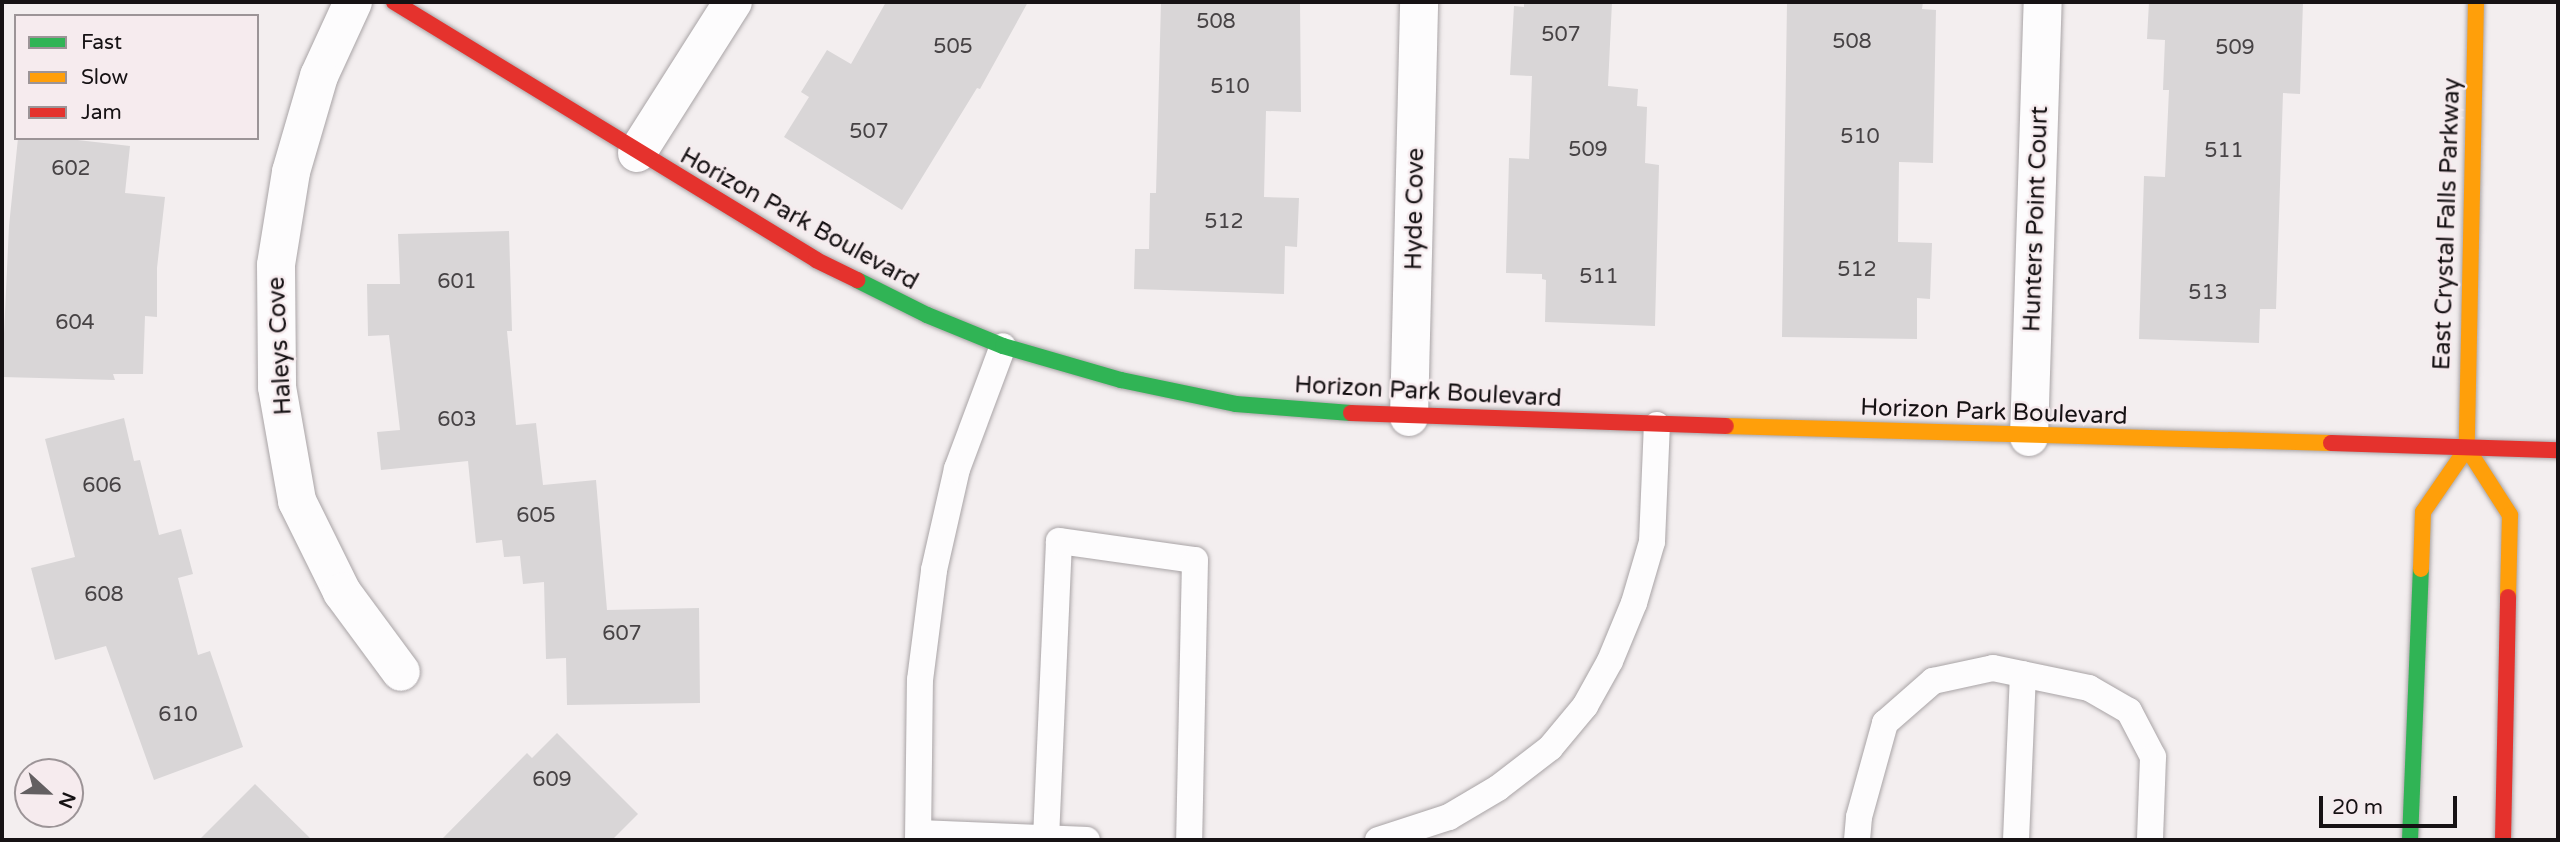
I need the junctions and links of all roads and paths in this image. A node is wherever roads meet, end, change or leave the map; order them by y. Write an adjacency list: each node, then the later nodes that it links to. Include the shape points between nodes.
1 (353, 2): 14 (street, Haleys Cove, via 319,76 290,172 276,265 276,387 297,501 342,592)
2 (394, 2): 7 (street, Horizon Park Boulevard)
3 (733, 2): 7 (street)
4 (1419, 2): 9 (street, Hyde Cove)
5 (2043, 2): 11 (street, Hunters Point Court)
6 (2476, 2): 12 (street, East Crystal Falls Parkway)
7 (637, 153): 8 (street, Horizon Park Boulevard, via 816,260 927,315)
8 (1003, 346): 9 (street, Horizon Park Boulevard, via 1121,380 1236,404); 16 (lane, via 957,469 934,570 920,680)
9 (1409, 417): 10 (street, Horizon Park Boulevard)
10 (1657, 425): 11 (street, Horizon Park Boulevard); 20 (lane, via 1652,542 1634,603 1585,706 1550,748 1498,788 1449,817)
11 (2029, 437): 12 (street, Horizon Park Boulevard)
12 (2467, 448): 13 (street, Horizon Park Boulevard); 24 (street, via 2423,512); 25 (street, via 2510,515)
13 (2558, 450)
14 (401, 672)
15 (2023, 674): 21 (lane, via 1993,668 1933,681 1885,723); 22 (lane); 23 (lane, via 2089,688 2129,711 2153,757)
16 (919, 836): 17 (lane)
17 (1046, 839): 18 (lane); 19 (lane, via 1059,541 1195,560)
18 (1087, 840)
19 (1189, 840)
20 (1378, 840)
21 (1857, 840)
22 (2016, 840)
23 (2150, 840)
24 (2410, 840)
25 (2503, 840)

